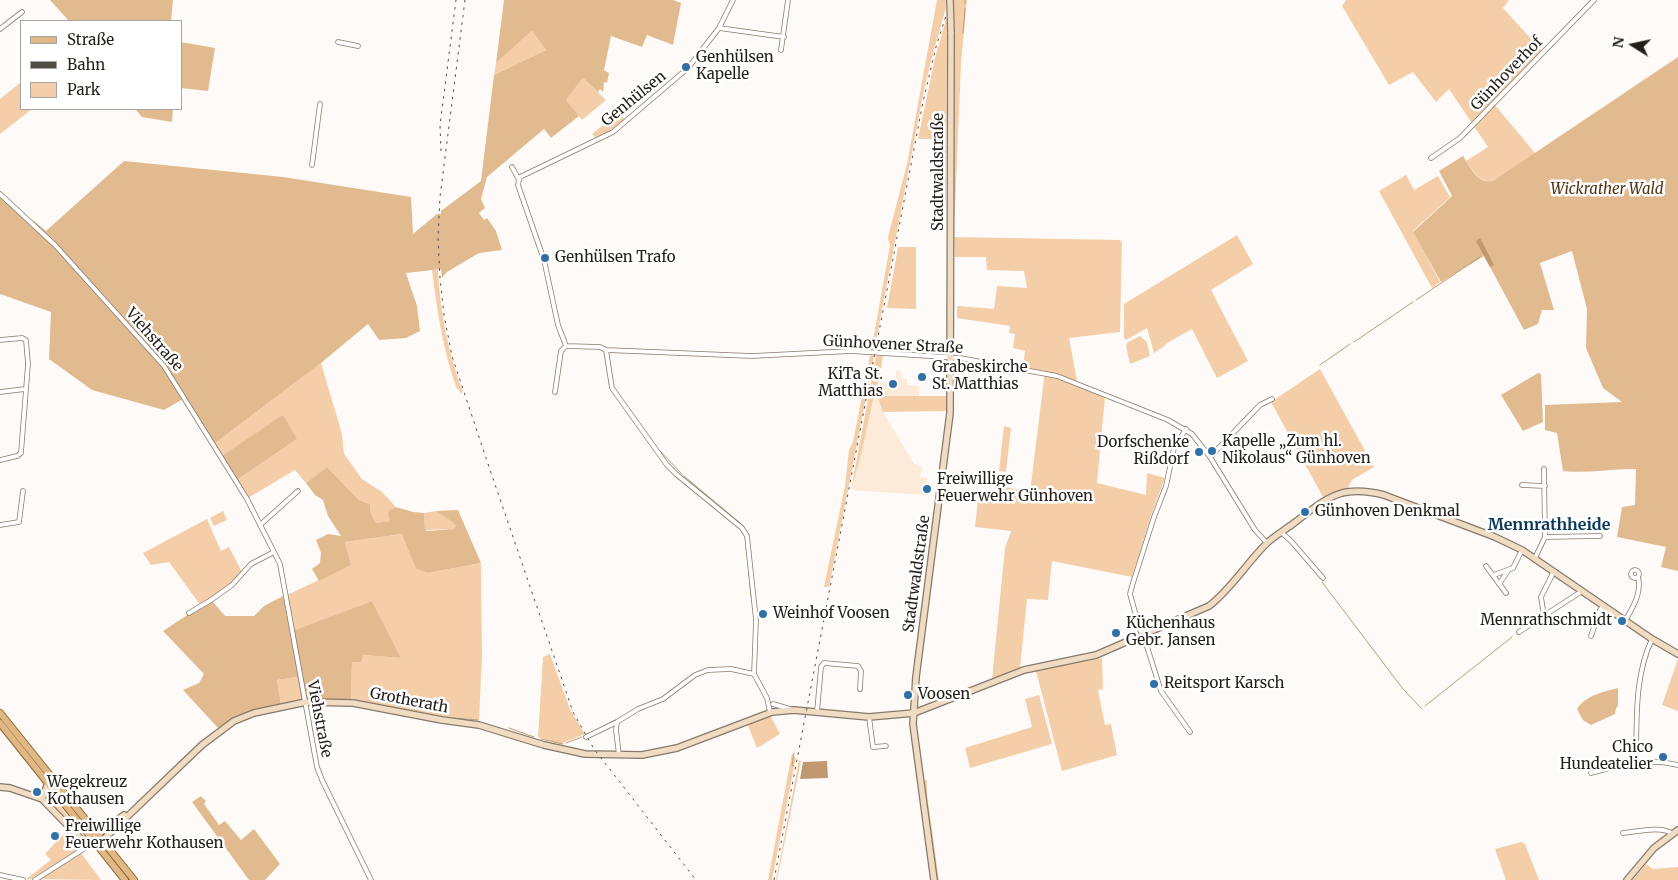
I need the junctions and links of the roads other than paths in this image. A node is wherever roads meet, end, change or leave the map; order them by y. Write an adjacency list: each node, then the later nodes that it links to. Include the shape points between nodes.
1 (733, 0): 6 (street, Genhülsen)
2 (788, 0): 8 (street)
3 (950, 0): 21 (street, Stadtwaldstraße, bridge)
4 (1594, 0): 13 (street, Günhoverhof, via 1460,138)
5 (22, 12): 7 (street)
6 (719, 28): 8 (street); 16 (street, Genhülsen, via 680,76 613,132)
7 (0, 29)
8 (784, 37): 11 (street)
9 (338, 42): 10 (street)
10 (358, 46)
11 (782, 50)
12 (320, 104): 14 (street)
13 (1430, 158)
14 (312, 165)
15 (512, 167): 16 (street)
16 (519, 180): 19 (street)
17 (0, 194): 35 (street, Viehstraße, via 55,245 164,366 248,499)
18 (0, 340): 22 (street, via 26,340)
19 (566, 346): 20 (street, via 600,346); 24 (street, via 561,351)
20 (606, 350): 21 (street, Günhovener Straße, via 752,356 851,351); 61 (street, via 612,388 658,452 676,474 742,528 747,536 756,620)
21 (951, 358): 26 (street, Günhovener Straße, via 1057,376); 69 (street, Stadtwaldstraße, via 948,433 919,649)
22 (26, 389): 23 (street); 28 (street, via 21,453)
23 (0, 392)
24 (555, 392)
25 (1272, 399): 27 (street, via 1260,405)
26 (1186, 429): 27 (street, Günhovener Straße); 57 (street, via 1174,448 1166,486 1130,594)
27 (1210, 457): 39 (street, Günhovener Straße, via 1255,530)
28 (0, 460)
29 (1544, 469): 31 (street)
30 (1522, 486): 31 (street)
31 (1545, 486): 38 (street)
32 (23, 491): 34 (street, via 19,522)
33 (298, 491): 35 (street)
34 (0, 525)
35 (260, 525): 41 (street, Viehstraße)
36 (1282, 533): 39 (street); 40 (street, via 1337,493 1368,491); 48 (street)
37 (1600, 536): 38 (street)
38 (1545, 537): 42 (street)
39 (1267, 543): 57 (street, via 1209,606)
40 (1522, 550): 42 (street); 44 (street, via 1513,568)
41 (274, 552): 53 (street, via 251,564 232,585); 64 (street, Viehstraße, via 280,564)
42 (1535, 558): 45 (street)
43 (1486, 566): 46 (street)
44 (1508, 570): 46 (street); 49 (street)
45 (1554, 571): 50 (street); 54 (street, via 1541,597)
46 (1494, 575): 49 (street)
47 (1638, 577): 55 (street, via 1638,595)
48 (1323, 578)
49 (1500, 584): 51 (street)
50 (1582, 591): 52 (street); 54 (street)
51 (1506, 593)
52 (1604, 606): 55 (street); 58 (street)
53 (189, 613)
54 (1544, 616): 56 (street)
55 (1625, 621): 59 (street)
56 (1519, 632)
57 (1143, 634): 69 (street, via 1096,655 1024,670); 74 (street, via 1161,691)
58 (1591, 636)
59 (1652, 639): 60 (street); 78 (street, via 1638,695)
60 (1678, 654)
61 (754, 674): 63 (street); 72 (street, via 730,669 708,670 663,699)
62 (860, 689): 68 (street, via 861,671 858,666 824,663 820,667)
63 (767, 698): 65 (street); 67 (street)
64 (305, 703): 77 (street, Grotherath, via 353,703 479,725 557,749); 86 (street, Grotherath, via 240,717 202,745); 93 (street, Viehstraße, via 313,752 322,780)
65 (773, 704): 66 (street); 67 (street)
66 (794, 710): 67 (street, Grotherath); 68 (street)
67 (773, 712): 77 (street, Grotherath, via 677,748 642,755)
68 (816, 712): 71 (street)
69 (914, 713): 71 (street); 94 (street, Stadtwaldstraße)
70 (0, 714): 86 (main road)
71 (869, 717): 76 (street, via 873,747)
72 (617, 722): 75 (street); 77 (street)
73 (0, 723): 81 (main road)
74 (1190, 732)
75 (586, 737)
76 (886, 746)
77 (619, 755)
78 (1636, 762): 79 (street, via 1654,760); 80 (street)
79 (1678, 765)
80 (1591, 772)
81 (48, 783): 83 (street); 87 (main road)
82 (0, 787): 83 (street)
83 (42, 799): 87 (street, via 82,840)
84 (1675, 832): 85 (street); 95 (street, via 1654,848)
85 (1622, 833)
86 (101, 838): 87 (street, Grotherath); 92 (main road)
87 (90, 841): 90 (street, via 85,848); 91 (main road)
88 (0, 876): 89 (street)
89 (23, 880)
90 (35, 880)
91 (125, 880)
92 (134, 880)
93 (371, 880)
94 (934, 880)
95 (1627, 880)

